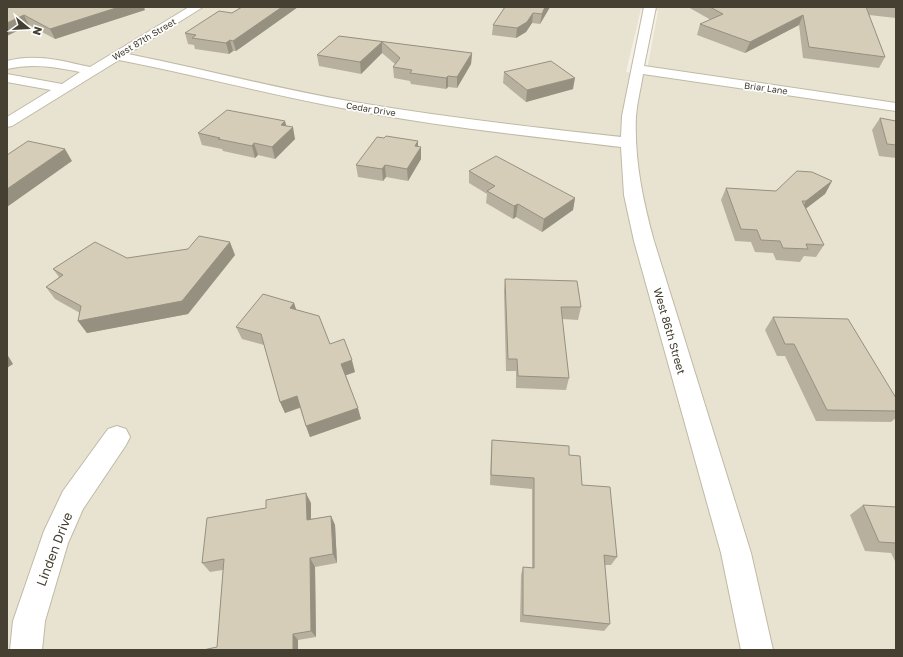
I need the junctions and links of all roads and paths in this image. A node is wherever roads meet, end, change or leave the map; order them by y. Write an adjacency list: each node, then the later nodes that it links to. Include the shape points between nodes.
1 (197, 7): 3 (street, West 87th Street)
2 (650, 7): 5 (street, West 86th Street)
3 (116, 56): 6 (street, West 87th Street); 11 (street, Cedar Drive, via 353,106 465,124)
4 (7, 65): 6 (street, via 30,61)
5 (637, 69): 9 (street, Briar Lane); 11 (street, West 86th Street, via 628,116)
6 (92, 70): 8 (street, West 87th Street)
7 (7, 78): 8 (street)
8 (64, 88): 10 (street, West 87th Street)
9 (896, 107)
10 (7, 123)
11 (629, 143): 14 (street, West 86th Street, via 633,195 644,242 736,553)
12 (117, 437): 13 (street, Linden Drive, via 73,500 54,541 29,621)
13 (26, 650)
14 (756, 650)

